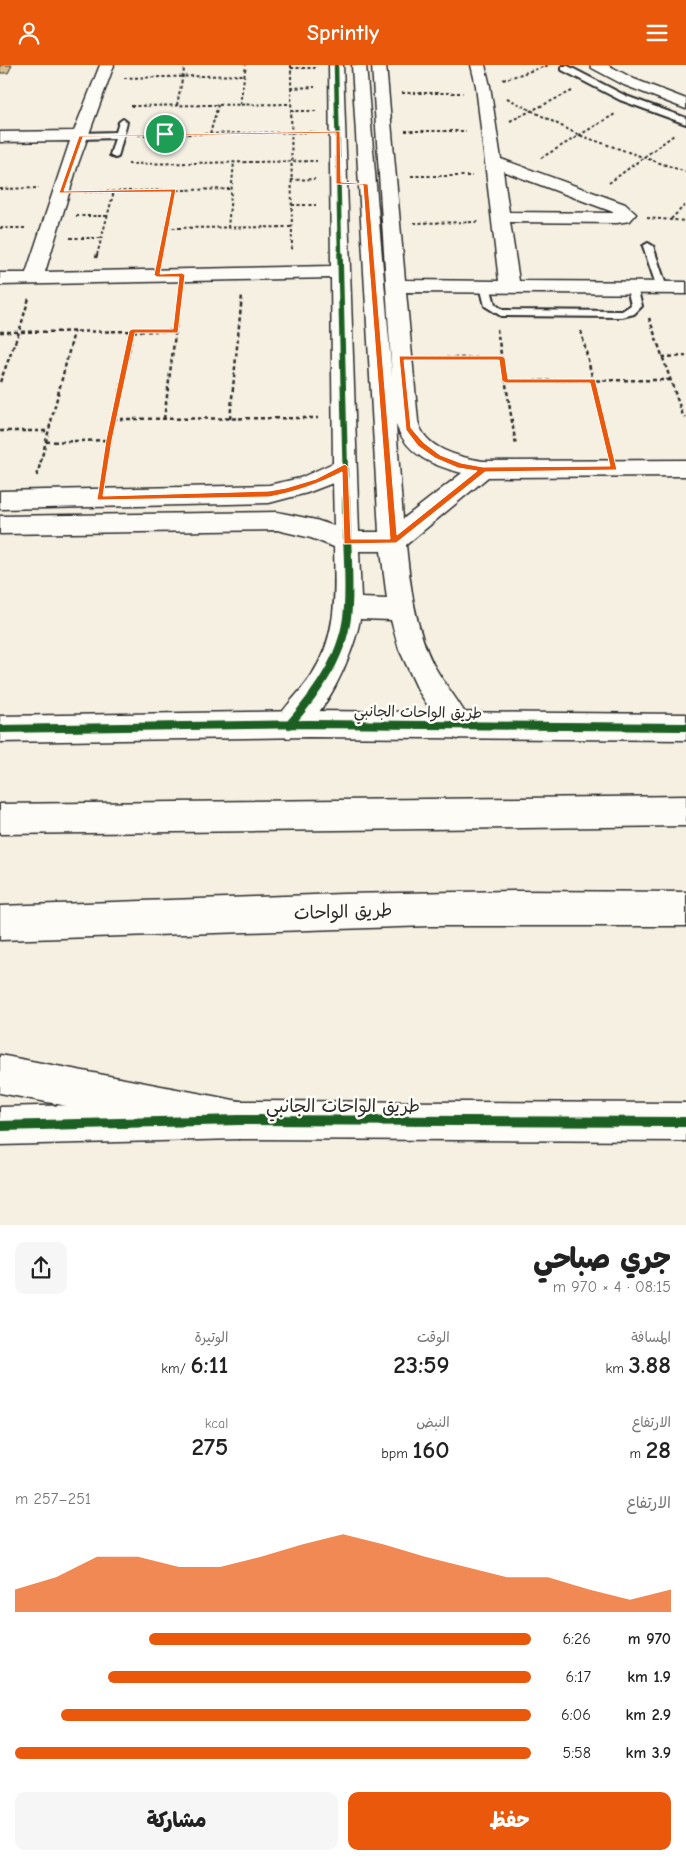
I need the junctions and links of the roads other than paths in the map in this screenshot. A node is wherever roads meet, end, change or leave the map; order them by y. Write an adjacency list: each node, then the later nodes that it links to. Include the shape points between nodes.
1 (336, 65): 19 (main road)
2 (359, 65): 20 (main road)
3 (379, 65): 26 (main road)
4 (478, 65): 18 (main road)
5 (598, 66): 8 (lane); 10 (main road)
6 (565, 68): 8 (lane)
7 (105, 72): 15 (main road)
8 (576, 74): 12 (lane, via 635,102)
9 (679, 88): 10 (main road)
10 (664, 97): 11 (main road)
11 (686, 104)
12 (686, 121)
13 (123, 122): 14 (lane)
14 (120, 135): 15 (lane); 17 (lane)
15 (81, 136): 16 (main road); 24 (main road)
16 (0, 137)
17 (115, 155)
18 (494, 169): 21 (main road); 21 (main road, via 519,171 626,214 624,217)
19 (339, 184): 20 (main road); 23 (main road)
20 (366, 184): 37 (main road)
21 (501, 219): 28 (main road)
22 (648, 246): 30 (lane)
23 (341, 271): 24 (main road); 32 (main road)
24 (34, 278): 25 (main road)
25 (0, 279)
26 (396, 286): 27 (main road); 34 (main road, via 408,429 420,444 438,457 460,466)
27 (486, 286): 28 (main road); 29 (lane, via 488,301 494,310 501,313 622,314 637,305)
28 (510, 287): 29 (main road)
29 (632, 287): 30 (main road)
30 (662, 288): 31 (main road)
31 (686, 288)
32 (345, 467): 35 (main road, via 318,481 269,494); 38 (main road)
33 (686, 468): 34 (main road)
34 (483, 469): 37 (main road)
35 (0, 500)
36 (0, 525): 38 (main road, via 277,521 316,529)
37 (394, 541): 38 (main road); 40 (main road)
38 (347, 542): 39 (main road)
39 (348, 608): 40 (main road); 41 (main road, via 345,632 329,673)
40 (402, 610): 42 (main road, via 409,639 421,667 436,697)
41 (289, 725): 42 (main road, طريق الواحات الجانبي); 44 (main road, طريق الواحات الجانبي)
42 (457, 726): 43 (main road, طريق الواحات الجانبي)
43 (686, 727)
44 (0, 729)
45 (686, 811): 46 (main road)
46 (0, 819)
47 (686, 909): 48 (main road, طريق الواحات, via 454,908)
48 (0, 923)
49 (0, 1074): 50 (main road)
50 (238, 1120): 51 (main road, طريق الواحات الجانبي); 52 (main road, طريق الواحات الجانبي)
51 (686, 1122)
52 (0, 1126)

